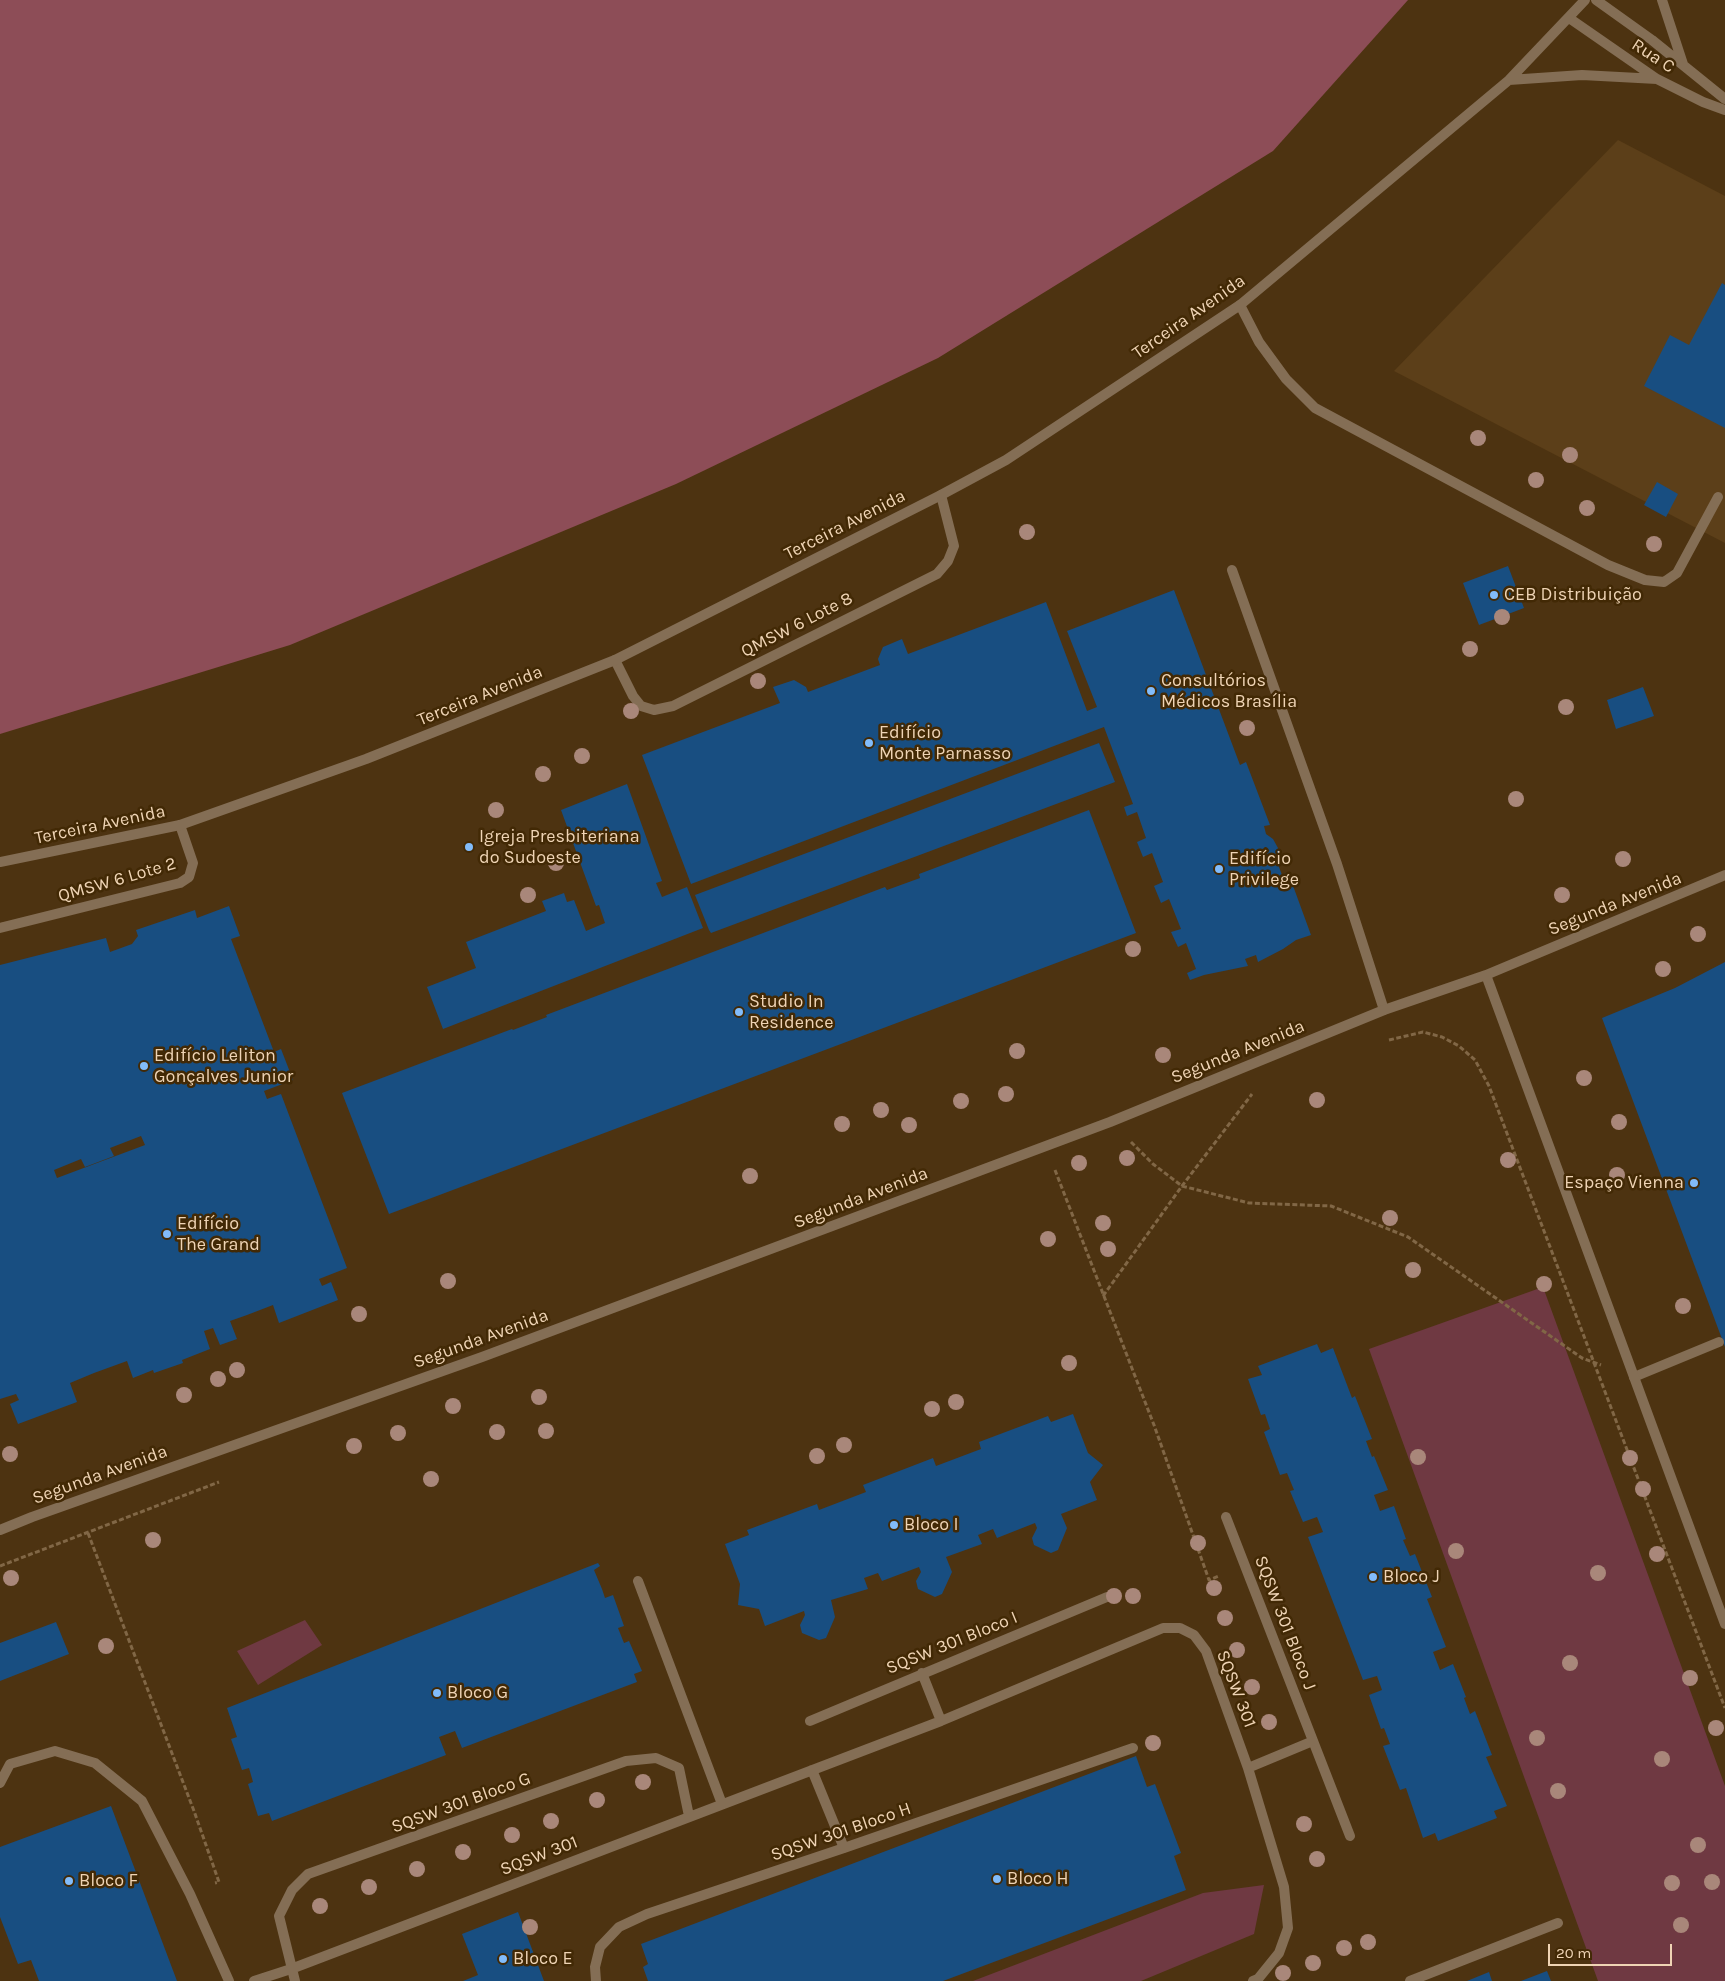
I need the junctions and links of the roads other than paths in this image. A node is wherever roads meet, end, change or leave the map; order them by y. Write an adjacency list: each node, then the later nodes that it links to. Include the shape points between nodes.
1 (1586, 0): 4 (street, Terceira Avenida)
2 (1596, 0): 5 (street, Rua C)
3 (1662, 0): 5 (street)
4 (1569, 18): 6 (street, Rua C); 7 (street, Terceira Avenida)
5 (1683, 65): 8 (street, Rua C)
6 (1657, 79): 7 (street, via 1582,75); 9 (street, Rua C)
7 (1509, 80): 10 (street, Terceira Avenida)
8 (1725, 99)
9 (1725, 110)
10 (1240, 305): 11 (street, Terceira Avenida, via 1006,460); 12 (street, via 1264,349 1286,379 1315,408 1617,569 1645,580 1664,582 1677,573)
11 (941, 495): 14 (street, Terceira Avenida); 14 (street, QMSW 6 Lote 8, via 954,546 948,561 937,574 673,706 654,710 641,706)
12 (1718, 497)
13 (1232, 570): 20 (street, via 1337,864)
14 (615, 660): 15 (street, Terceira Avenida, via 366,759)
15 (180, 825): 16 (street, Terceira Avenida); 18 (street, QMSW 6 Lote 2, via 193,863 189,877 180,883)
16 (0, 862)
17 (1725, 875): 19 (street, Segunda Avenida)
18 (0, 928)
19 (1486, 975): 20 (street, Segunda Avenida); 22 (street)
20 (1384, 1010): 24 (street, Segunda Avenida, via 1110,1122 482,1357)
21 (1719, 1342): 22 (street)
22 (1634, 1377): 27 (street)
23 (1226, 1517): 31 (street, SQSW 301 Bloco J)
24 (0, 1530)
25 (638, 1581): 36 (street)
26 (1107, 1597): 28 (street, SQSW 301 Bloco I)
27 (1725, 1624)
28 (922, 1673): 29 (street, SQSW 301 Bloco I); 30 (street)
29 (810, 1720)
30 (941, 1721): 33 (street, SQSW 301, via 1163,1628 1180,1628 1194,1634 1206,1651); 34 (street, SQSW 301)
31 (1313, 1741): 33 (street); 38 (street, SQSW 301 Bloco J)
32 (1132, 1748): 39 (street, SQSW 301 Bloco H)
33 (1248, 1768): 46 (street, SQSW 301, via 1284,1887 1288,1928 1279,1953)
34 (812, 1770): 36 (street, SQSW 301); 39 (street)
35 (0, 1782): 42 (street, via 10,1764 55,1751 95,1763 142,1801 190,1894)
36 (722, 1804): 37 (street, SQSW 301)
37 (689, 1816): 41 (street, SQSW 301); 41 (street, SQSW 301 Bloco G, via 679,1768 656,1758 626,1761 308,1874 292,1890 279,1916)
38 (1350, 1836)
39 (844, 1848): 45 (street, SQSW 301 Bloco H, via 619,1926 600,1947 595,1967)
40 (1558, 1923): 47 (street)
41 (291, 1969): 43 (street, SQSW 301); 44 (street)
42 (229, 1981)
43 (254, 1981)
44 (296, 1981)
45 (596, 1981)
46 (1253, 1981)
47 (1410, 1981)

